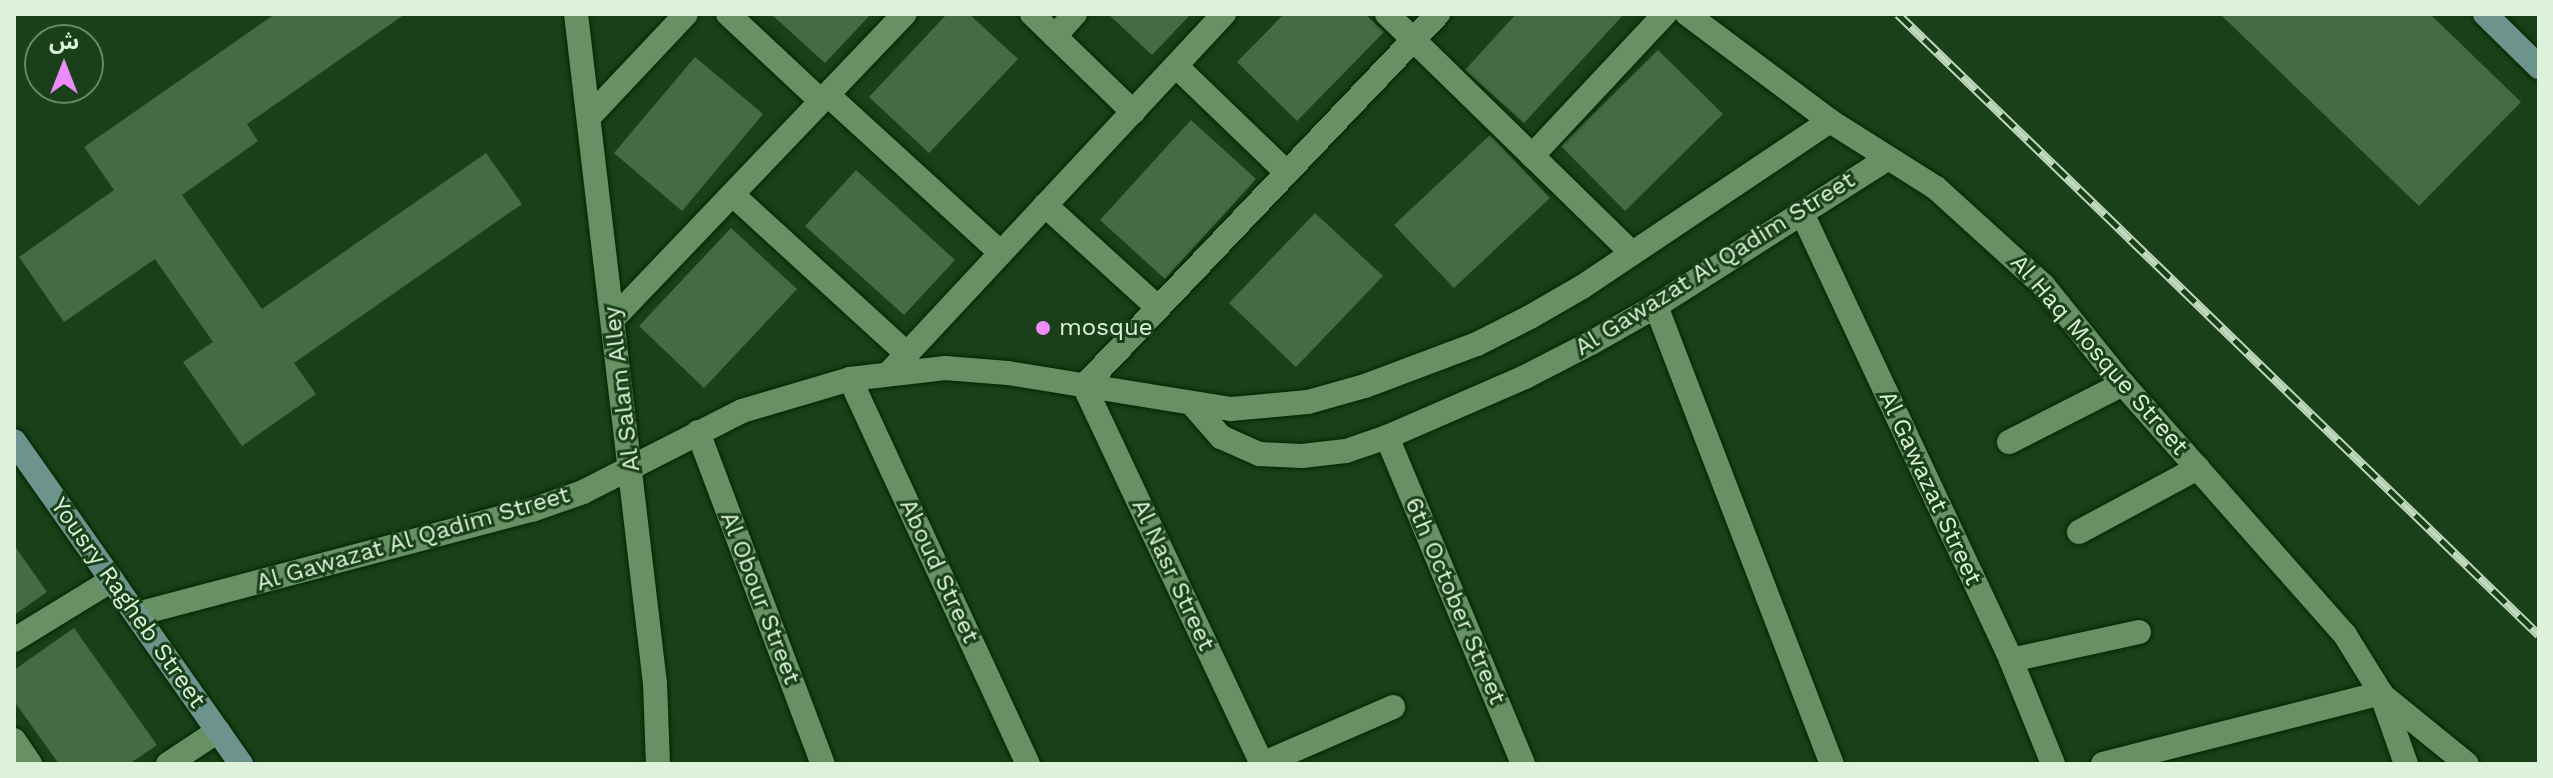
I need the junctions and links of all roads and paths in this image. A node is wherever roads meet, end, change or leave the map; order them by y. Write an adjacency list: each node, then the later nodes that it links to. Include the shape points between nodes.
1 (576, 14): 19 (street, Al Salam Alley)
2 (686, 14): 19 (street)
3 (728, 14): 17 (street)
4 (904, 14): 17 (street)
5 (1032, 14): 13 (street)
6 (1075, 14): 13 (street)
7 (1224, 14): 15 (street)
8 (1387, 14): 14 (street)
9 (1438, 14): 14 (street)
10 (1665, 14): 21 (street)
11 (1687, 14): 20 (street, Al Haq Mosque Street)
12 (2488, 15): 16 (main road)
13 (1055, 36): 18 (street)
14 (1413, 40): 21 (street); 23 (street)
15 (1176, 66): 18 (street); 23 (street)
16 (2539, 67)
17 (824, 98): 24 (street); 27 (street)
18 (1133, 112): 25 (street)
19 (589, 117): 31 (street, Al Salam Alley)
20 (1830, 121): 22 (street, Al Haq Mosque Street); 28 (street, Al Gawazat Al Qadim Street)
21 (1532, 156): 28 (street)
22 (1888, 158): 26 (street, Al Gawazat Al Qadim Street); 35 (street, Al Haq Mosque Street, via 1936,188 1997,240 2043,285)
23 (1287, 173): 30 (street)
24 (733, 195): 31 (street); 32 (street)
25 (1045, 205): 27 (street); 30 (street)
26 (1802, 213): 29 (street, Al Gawazat Al Qadim Street); 49 (street, Al Gawazat Street)
27 (1001, 253): 32 (street)
28 (1632, 253): 37 (street, Al Gawazat Al Qadim Street, via 1530,317 1408,372 1270,408)
29 (1656, 306): 39 (street, Al Gawazat Al Qadim Street, via 1525,377); 62 (street)
30 (1158, 308): 36 (street)
31 (613, 319): 42 (street, Al Salam Alley)
32 (907, 354): 33 (street)
33 (890, 372): 34 (street, Al Gawazat Al Qadim Street); 36 (street, Al Gawazat Al Qadim Street, via 961,369)
34 (850, 379): 38 (street, Al Gawazat Al Qadim Street, via 742,411); 59 (street, Aboud Street)
35 (2123, 384): 41 (street); 43 (street, Al Haq Mosque Street)
36 (1084, 386): 37 (street, Al Gawazat Al Qadim Street); 60 (street, Al Nasr Street)
37 (1193, 405): 39 (street, Al Gawazat Al Qadim Street, via 1221,437 1259,454 1346,451)
38 (698, 432): 42 (street, Al Gawazat Al Qadim Street); 58 (street, Al Obour Street)
39 (1387, 437): 61 (street, 6th October Street)
40 (14, 441): 45 (main road, Yousry Ragheb Street)
41 (2009, 442)
42 (631, 468): 46 (street, Al Gawazat Al Qadim Street, via 532,510); 57 (street, Al Salam Alley, via 655,683)
43 (2198, 468): 44 (street); 50 (street, Al Haq Mosque Street, via 2345,635)
44 (2079, 532)
45 (112, 580): 46 (main road, Yousry Ragheb Street); 48 (street)
46 (137, 614): 52 (main road, Yousry Ragheb Street)
47 (2139, 632): 49 (street)
48 (14, 640)
49 (2011, 660): 63 (street, Al Gawazat Street)
50 (2381, 693): 64 (street); 65 (street); 66 (street)
51 (1393, 707): 60 (street)
52 (218, 731): 55 (street); 56 (main road, Yousry Ragheb Street)
53 (14, 740): 54 (street)
54 (30, 764)
55 (168, 764)
56 (241, 764)
57 (658, 764)
58 (823, 764)
59 (1028, 764)
60 (1262, 764)
61 (1523, 764)
62 (1832, 764)
63 (2053, 764)
64 (2103, 764)
65 (2406, 764)
66 (2467, 764)

